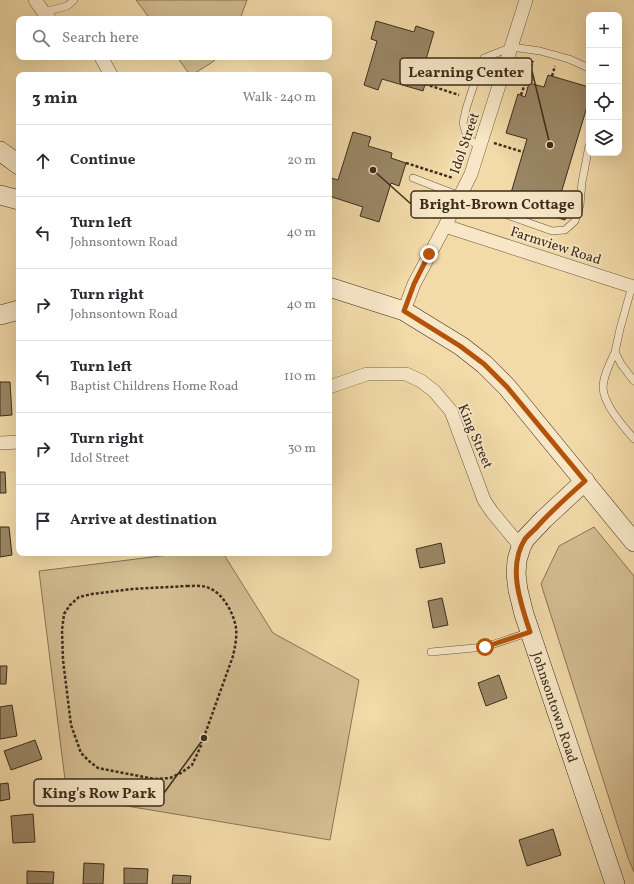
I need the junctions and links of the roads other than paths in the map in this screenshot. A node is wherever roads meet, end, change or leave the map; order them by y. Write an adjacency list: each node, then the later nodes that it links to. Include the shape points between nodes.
1 (35, 0): 4 (street)
2 (74, 0): 4 (lane)
3 (526, 0): 5 (street, Idol Street)
4 (47, 16)
5 (512, 47): 7 (lane, via 569,59); 9 (street, Idol Street); 9 (lane, via 484,58 469,98 463,123 467,137)
6 (103, 60): 8 (street)
7 (586, 67)
8 (109, 72)
9 (481, 144): 15 (street, Idol Street)
10 (0, 151): 12 (street)
11 (587, 156): 15 (lane, via 576,221 565,230 552,231)
12 (16, 163)
13 (413, 178): 15 (lane)
14 (0, 195): 16 (street)
15 (460, 196): 17 (street, Idol Street)
16 (16, 199)
17 (446, 226): 18 (street, Farmview Road); 21 (street, Idol Street, via 414,284)
18 (633, 284): 23 (lane)
19 (332, 288): 21 (street)
20 (16, 311): 22 (street)
21 (404, 311): 29 (street, via 484,364 507,387)
22 (0, 316)
23 (615, 352): 24 (lane, via 620,364); 26 (lane, via 605,374 603,388 607,402)
24 (634, 382)
25 (332, 386): 31 (street, King Street, via 367,374 406,374 434,391 450,411 484,500)
26 (634, 439)
27 (16, 442): 28 (street)
28 (0, 443)
29 (585, 481): 30 (street); 31 (street, Johnsontown Road, via 544,519)
30 (634, 542)
31 (521, 547): 32 (street, Johnsontown Road, via 516,574)
32 (530, 632): 33 (lane, via 485,647); 34 (street, Johnsontown Road)
33 (431, 652)
34 (615, 884)

